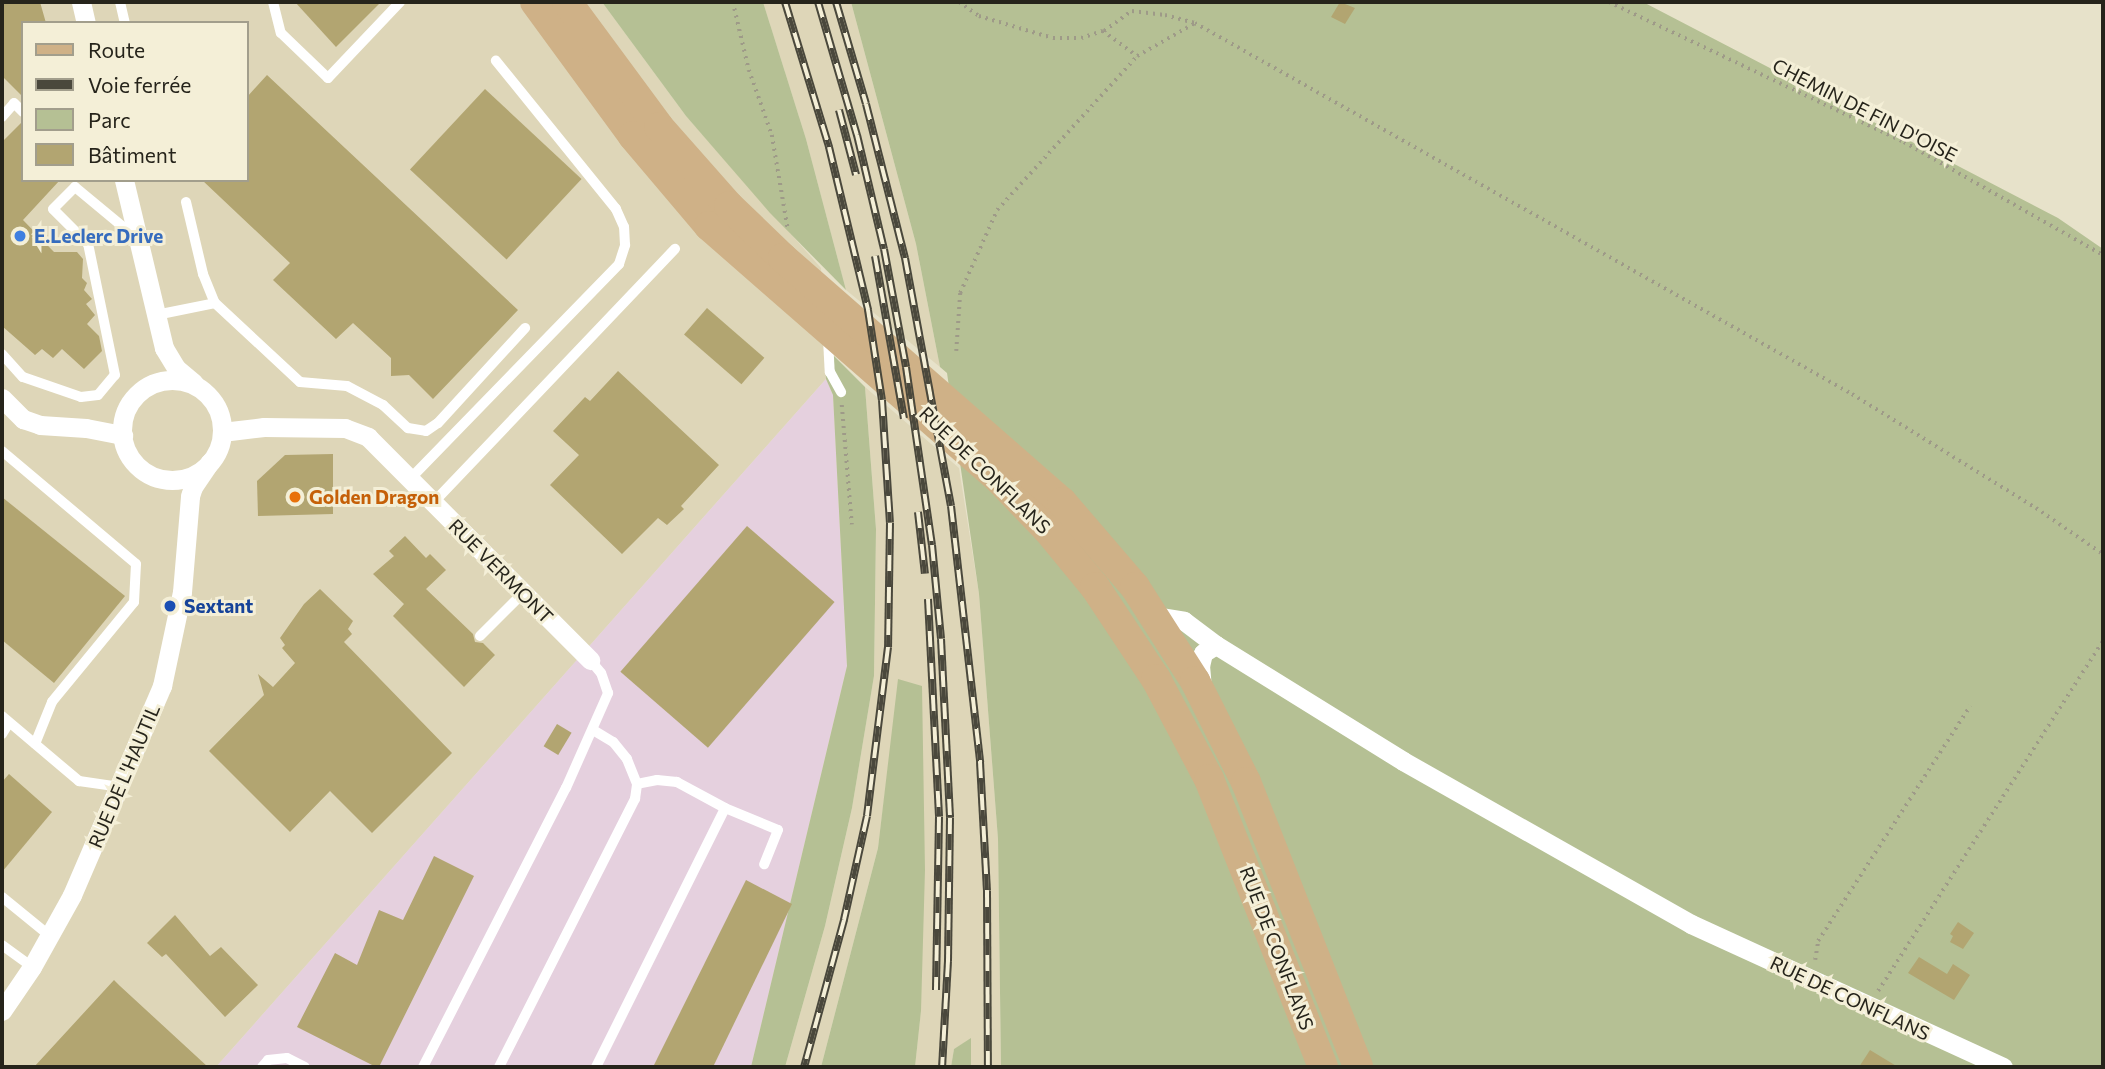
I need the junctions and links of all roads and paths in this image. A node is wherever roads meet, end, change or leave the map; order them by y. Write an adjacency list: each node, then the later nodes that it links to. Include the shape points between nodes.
1 (81, 2): 10 (street)
2 (120, 2): 11 (lane)
3 (273, 2): 4 (lane, via 281,33 328,78)
4 (400, 2)
5 (535, 2): 27 (main road, RUE DE CONFLANS, via 632,135 702,217)
6 (567, 2): 24 (main road, RUE DE CONFLANS, via 659,127)
7 (733, 2): 24 (path, via 749,70 772,135 789,227)
8 (959, 2): 13 (path, via 979,16 1053,38 1081,38)
9 (1609, 2): 23 (path, CHEMIN DE FIN D'OISE, via 1904,142)
10 (86, 21)
11 (125, 21)
12 (1195, 23): 13 (path, via 1132,11); 14 (path); 45 (path, via 1852,394)
13 (1103, 31): 14 (path)
14 (1137, 56): 29 (path, via 997,210 960,293)
15 (496, 61): 41 (lane, via 616,209 625,245 619,264)
16 (21, 110): 17 (lane, via 14,103)
17 (2, 117)
18 (124, 182): 21 (street)
19 (75, 183): 21 (lane); 30 (lane, via 53,209 88,244 115,375 97,395 81,397 23,377)
20 (186, 202): 25 (lane, via 203,274)
21 (139, 240): 26 (street)
22 (675, 249): 42 (lane)
23 (2103, 255)
24 (783, 258): 27 (main road, RUE DE CONFLANS)
25 (215, 303): 26 (lane); 28 (lane, via 300,382 348,386 383,405 408,428 426,431)
26 (156, 315): 31 (street, via 170,361); 34 (street, via 156,366)
27 (839, 323): 32 (lane, via 830,372); 35 (main road, RUE DE CONFLANS); 35 (main road, RUE DE CONFLANS, via 853,351)
28 (525, 328)
29 (956, 351)
30 (2, 354)
31 (203, 390): 34 (street, via 173,380 157,383); 36 (street, via 217,409)
32 (841, 392): 44 (path)
33 (2, 398): 37 (street, via 23,419 40,425)
34 (132, 401): 37 (street)
35 (960, 427): 47 (main road, RUE DE CONFLANS, via 1071,512); 74 (main road, RUE DE CONFLANS, via 1116,616 1193,744 1224,811)
36 (222, 432): 39 (street); 41 (street, RUE VERMONT, via 264,427 345,428 368,437)
37 (123, 435): 40 (street, via 136,465)
38 (2, 451): 57 (lane, via 136,564 134,603 52,702)
39 (211, 463): 40 (street, via 183,479); 43 (street, RUE DE L'HAUTIL, via 193,487)
40 (161, 478): 43 (street, RUE DE L'HAUTIL, via 179,494)
41 (410, 478): 42 (street, RUE VERMONT)
42 (433, 503): 46 (street, RUE VERMONT)
43 (187, 521): 59 (street, RUE DE L'HAUTIL, via 182,592 162,686)
44 (852, 525)
45 (2103, 554)
46 (523, 593): 48 (lane); 51 (street, RUE VERMONT)
47 (1154, 616): 50 (street, RUE DE CONFLANS, via 1184,621); 52 (main road, RUE DE CONFLANS)
48 (480, 636)
49 (2103, 640): 67 (path)
50 (1216, 645): 52 (street, via 1201,659); 66 (street, RUE DE CONFLANS, via 1403,761 1691,924)
51 (590, 660): 55 (lane, via 608,693)
52 (1205, 699): 75 (main road, RUE DE CONFLANS, via 1261,816)
53 (1970, 706): 66 (path, via 1818,941)
54 (6, 720): 56 (lane); 57 (lane)
55 (593, 730): 58 (lane, via 613,742 628,759); 71 (lane)
56 (2, 734)
57 (35, 744): 59 (lane, via 79,781)
58 (637, 784): 60 (lane, via 677,782); 72 (lane, via 635,799)
59 (121, 787): 63 (street, RUE DE L'HAUTIL)
60 (725, 808): 61 (lane, via 778,830); 73 (lane)
61 (764, 864)
62 (2, 897): 63 (lane)
63 (50, 936): 65 (street, RUE DE L'HAUTIL)
64 (2, 945): 65 (lane)
65 (32, 967): 68 (street, RUE DE L'HAUTIL)
66 (1812, 981): 67 (street, RUE DE CONFLANS)
67 (1867, 1007): 76 (street, RUE DE CONFLANS)
68 (2, 1011)
69 (261, 1067): 70 (lane, via 268,1060 287,1059)
70 (305, 1067)
71 (423, 1067)
72 (499, 1067)
73 (596, 1067)
74 (1323, 1067)
75 (1358, 1067)
76 (2003, 1067)

